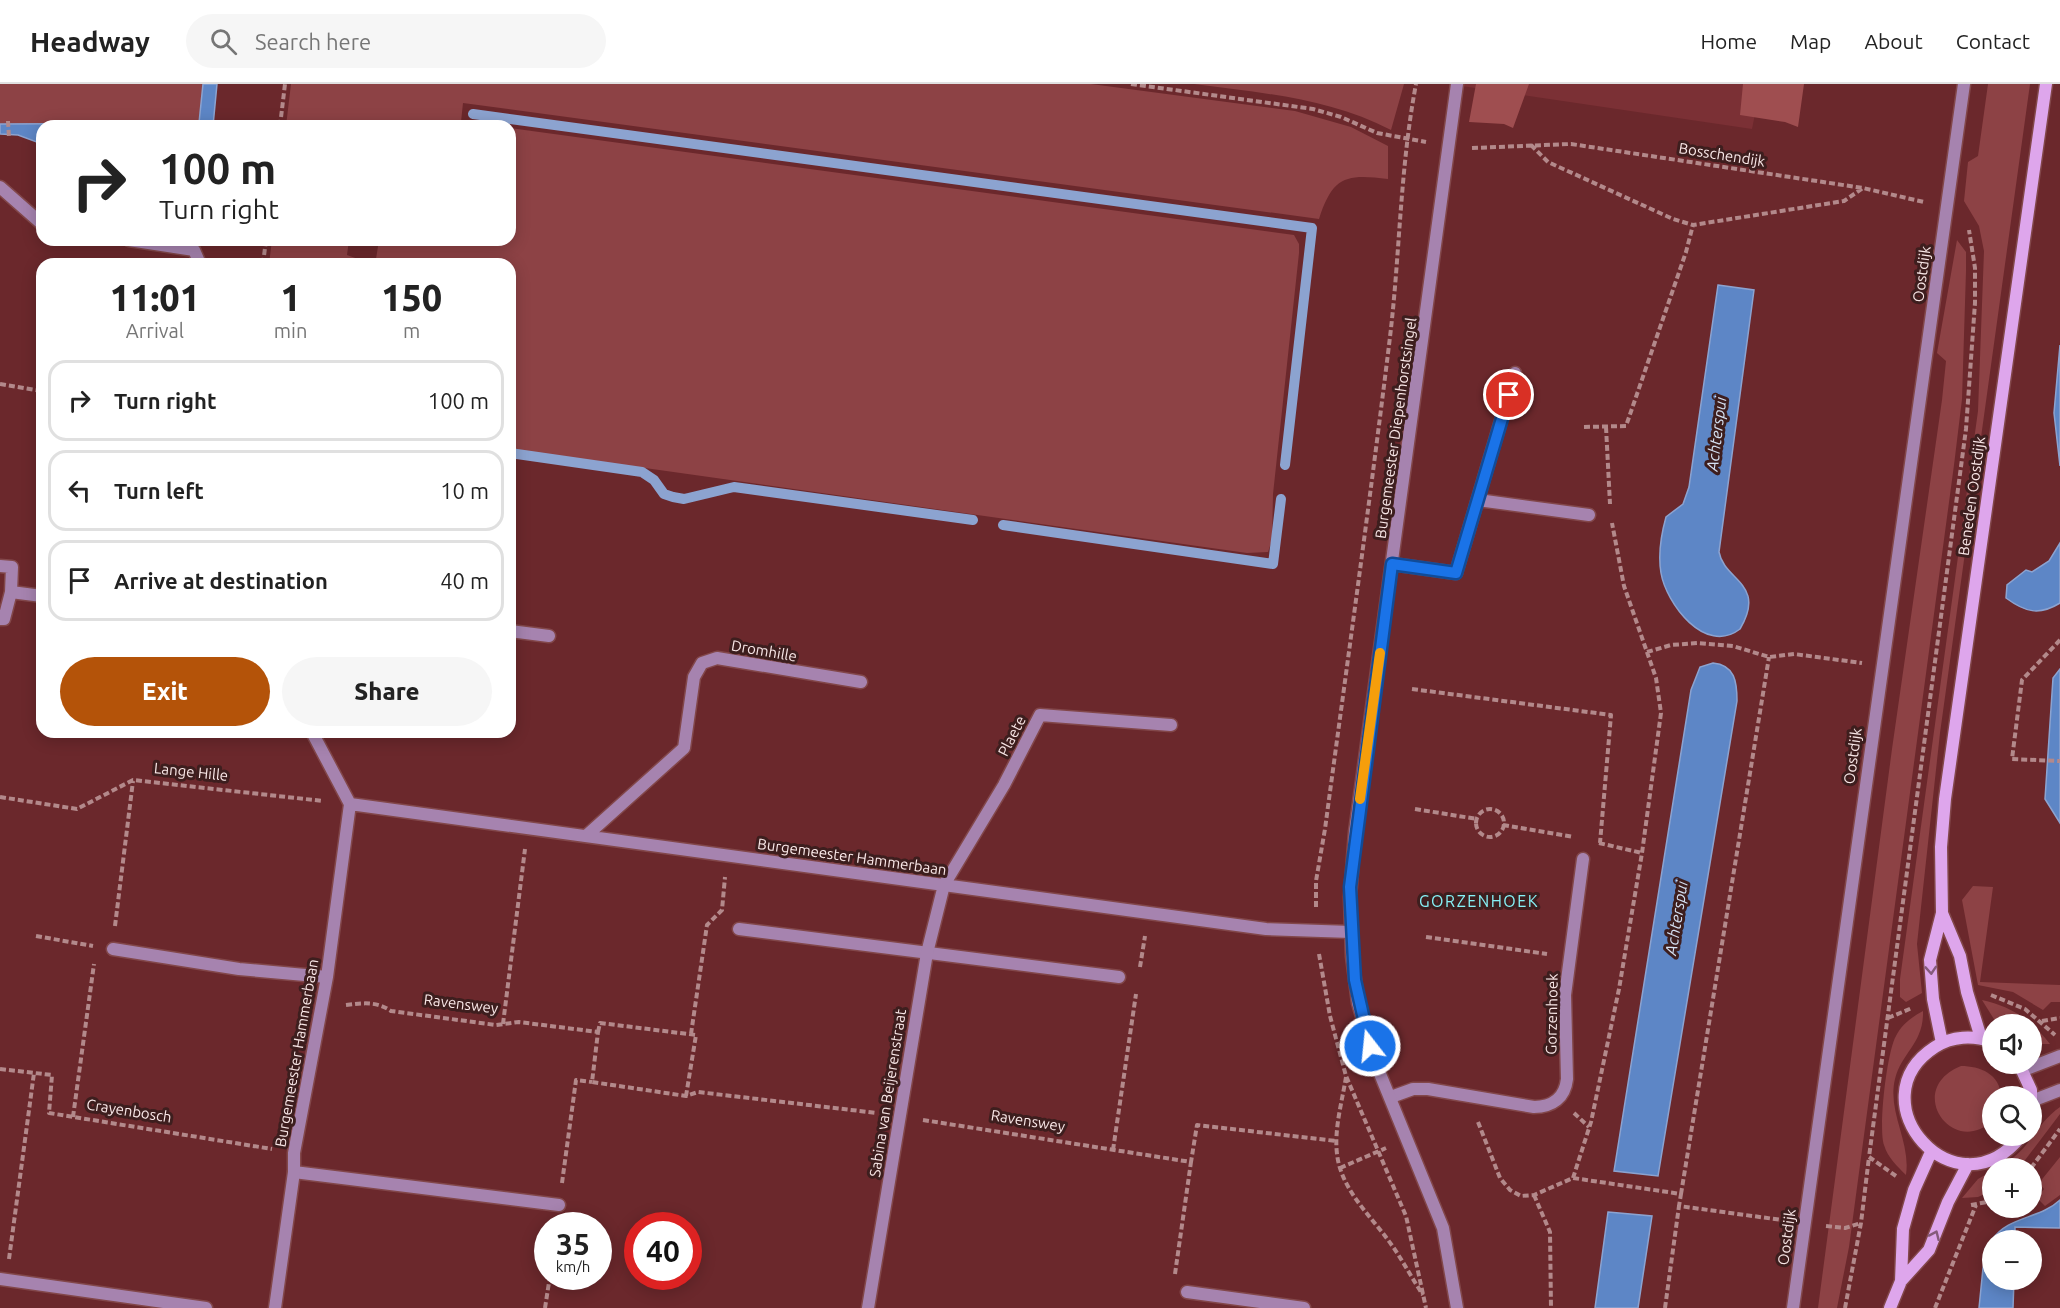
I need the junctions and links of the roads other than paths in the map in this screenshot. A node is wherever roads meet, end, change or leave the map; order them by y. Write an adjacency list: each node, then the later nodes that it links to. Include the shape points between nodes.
1 (1457, 84): 11 (street, Burgemeester Diepenhorstsingel)
2 (1964, 84): 53 (street, Oostdijk)
3 (2046, 84): 25 (main road, Beneden Oostdijk, via 1945,800)
4 (0, 187): 5 (street)
5 (36, 219)
6 (168, 246): 7 (street, via 194,250)
7 (197, 258)
8 (1515, 373): 9 (street)
9 (1478, 500): 10 (street); 11 (street, via 1456,573)
10 (1588, 515)
11 (1392, 564): 27 (street, Burgemeester Diepenhorstsingel, via 1352,862)
12 (0, 566): 13 (street, via 12,567)
13 (11, 592): 14 (street); 15 (street, via 4,619)
14 (36, 595)
15 (0, 619)
16 (516, 632): 17 (street)
17 (549, 636)
18 (861, 682): 22 (street, Dromhille, via 717,658 702,663 694,676 684,748)
19 (1171, 725): 24 (street, Plaete, via 1040,716)
20 (315, 738): 21 (street)
21 (350, 804): 22 (street, Burgemeester Hammerbaan); 31 (street, Burgemeester Hammerbaan)
22 (586, 836): 24 (street, Burgemeester Hammerbaan)
23 (1584, 859): 38 (street, Gorzenhoek, via 1569,958 1565,1003 1567,1079 1562,1095 1541,1107 1418,1089)
24 (944, 885): 27 (street, Burgemeester Hammerbaan, via 1277,931); 29 (street, Sabina van Beijerenstraat)
25 (1942, 913): 32 (main road, Beneden Oostdijk, via 1960,956 1967,992); 34 (main road, Beneden Oostdijk, one-way to 34, via 1930,960)
26 (739, 929): 29 (street)
27 (1351, 932): 38 (street, Burgemeester Diepenhorstsingel, via 1364,1026)
28 (113, 949): 31 (street, via 240,969)
29 (927, 953): 30 (street); 50 (street, Sabina van Beijerenstraat)
30 (1119, 976)
31 (327, 977): 43 (street, Burgemeester Hammerbaan, via 294,1153)
32 (1982, 1030)
33 (1982, 1040): 34 (main road, via 1960,1037)
34 (1942, 1043): 41 (main road, via 1914,1067 1905,1104 1909,1122)
35 (2060, 1056): 36 (street)
36 (2042, 1061)
37 (2060, 1090): 39 (street)
38 (1391, 1097): 52 (street, Burgemeester Diepenhorstsingel, via 1443,1228)
39 (2042, 1097)
40 (2013, 1146): 42 (main road, via 1998,1156)
41 (1931, 1152): 42 (main road); 46 (main road, via 1903,1229)
42 (1968, 1164): 46 (main road, one-way to 42, via 1929,1250)
43 (294, 1172): 44 (street); 49 (street, Burgemeester Hammerbaan)
44 (559, 1205)
45 (3, 1279): 48 (street)
46 (1900, 1281): 54 (main road)
47 (1187, 1292): 51 (street)
48 (206, 1308)
49 (275, 1308)
50 (868, 1308)
51 (1304, 1308)
52 (1457, 1308)
53 (1793, 1308)
54 (1890, 1308)

